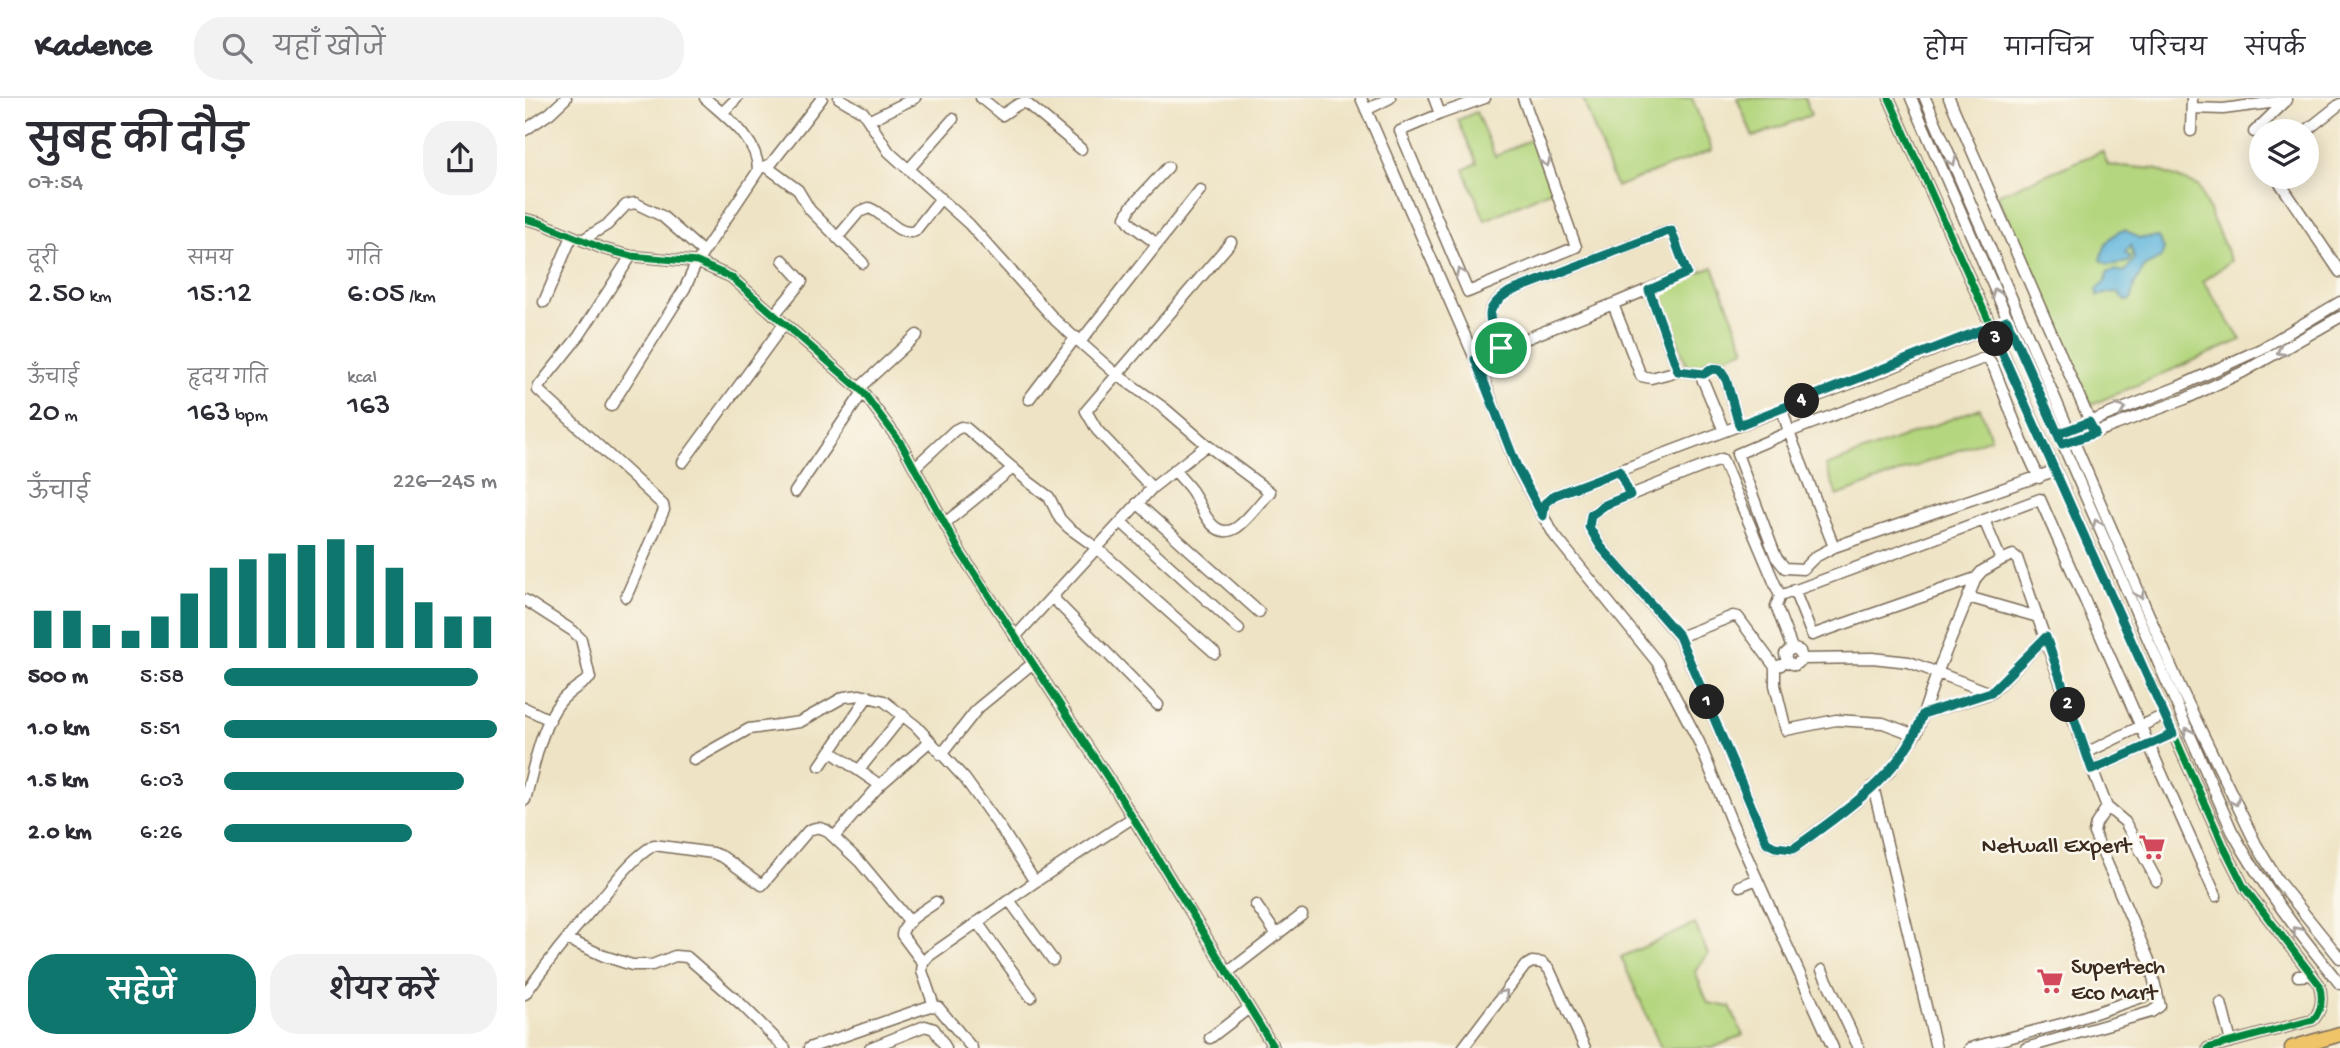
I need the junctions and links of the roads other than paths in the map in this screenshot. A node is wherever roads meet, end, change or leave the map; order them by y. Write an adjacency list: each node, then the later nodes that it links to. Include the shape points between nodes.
1 (547, 98): 18 (street)
2 (705, 98): 23 (street)
3 (737, 98): 23 (street)
4 (839, 98): 27 (street)
5 (915, 98): 27 (street)
6 (981, 98): 31 (street, via 1002,115 1025,103)
7 (1361, 98): 22 (street)
8 (1390, 98): 22 (street)
9 (1434, 98): 24 (street)
10 (1485, 98): 19 (street)
11 (1523, 98): 24 (street, one-way to 24, via 1576,247 1468,292 1400,131)
12 (1889, 98): 56 (street)
13 (1911, 98): 54 (street, one-way to 13)
14 (1925, 98): 75 (street, one-way to 75)
15 (1949, 98): 69 (street)
16 (815, 100): 32 (street)
17 (2287, 100): 20 (street, via 2223,109); 26 (street)
18 (562, 102): 29 (street)
19 (1455, 103): 24 (street)
20 (2192, 103): 30 (street)
21 (2340, 104): 28 (street)
22 (1366, 110): 60 (street)
23 (722, 113): 32 (street, via 750,142)
24 (1440, 114)
25 (953, 119): 34 (street)
26 (2267, 119)
27 (870, 121): 34 (street, via 889,152)
28 (2319, 121)
29 (525, 130)
30 (2191, 131)
31 (1081, 149)
32 (762, 167): 40 (street, via 798,190); 44 (street)
33 (1168, 167): 42 (street, via 1126,217)
34 (909, 170): 37 (street)
35 (2284, 189): 47 (street)
36 (1200, 190): 42 (street)
37 (941, 198): 40 (street, via 915,231 904,233 869,208 859,212); 58 (street)
38 (525, 219): 39 (street)
39 (577, 238): 43 (street); 44 (street, via 607,225 635,203 662,216); 49 (street)
40 (837, 238): 46 (street)
41 (1231, 242): 62 (street)
42 (1157, 244): 58 (street)
43 (631, 256): 44 (street); 98 (street, via 538,390 663,505)
44 (700, 257): 52 (street); 66 (street)
45 (783, 260): 52 (street, via 801,281)
46 (863, 263)
47 (2340, 272)
48 (1649, 290): 51 (street); 59 (street, via 1687,273 1671,230 1496,300 1489,313); 61 (street)
49 (544, 302)
50 (2340, 302): 69 (street, one-way to 50, via 2261,349)
51 (1613, 304): 59 (street); 61 (street, via 1640,376)
52 (774, 314): 55 (street)
53 (2340, 317): 74 (street, one-way to 74, via 2185,400)
54 (2007, 320): 56 (street); 75 (street)
55 (784, 324): 64 (street); 77 (street)
56 (1991, 328): 67 (street); 68 (street)
57 (917, 335): 64 (street)
58 (1078, 339): 62 (street); 65 (street)
59 (1501, 348): 60 (street)
60 (1475, 359): 88 (street, via 1517,467)
61 (1678, 371): 63 (street)
62 (1116, 374): 76 (street); 84 (street, via 1086,415)
63 (1704, 374): 71 (street, via 1717,369 1723,373); 72 (street, via 1703,384)
64 (861, 390): 78 (street); 85 (street)
65 (1029, 399)
66 (611, 406)
67 (1782, 408): 71 (street); 73 (street)
68 (2031, 418): 70 (street); 82 (street)
69 (2089, 422): 74 (street); 75 (street)
70 (2016, 424): 73 (street, via 1994,368 1984,358); 83 (street)
71 (1739, 425): 72 (street)
72 (1724, 431): 81 (street)
73 (1789, 432): 92 (street); 92 (street, via 1737,454 1776,557 1785,568 1803,569)
74 (2095, 433): 75 (street)
75 (2065, 437): 141 (street, one-way to 75, via 2232,831); 156 (street, one-way to 156, via 2256,844 2278,881)
76 (1207, 445): 80 (street); 80 (street, via 1269,491 1237,527 1227,531 1212,525)
77 (683, 462)
78 (915, 467): 79 (street, via 961,427); 91 (street)
79 (1013, 468): 91 (street); 93 (street, via 1049,497 1069,528)
80 (1174, 470): 84 (street)
81 (1619, 471): 86 (street); 88 (street, via 1555,495 1545,503)
82 (2055, 471): 83 (street); 121 (street)
83 (2039, 478): 92 (street)
84 (1152, 488): 87 (street)
85 (795, 492)
86 (1630, 495): 97 (street, via 1722,459); 105 (street, via 1591,515 1589,527)
87 (1137, 503): 90 (street); 102 (street)
88 (1543, 516): 142 (street, via 1657,662 1699,742)
89 (1984, 520): 94 (street); 96 (street); 123 (street, via 2040,499)
90 (1121, 522): 93 (street); 104 (street)
91 (945, 523): 106 (street)
92 (1834, 547)
93 (1097, 548): 99 (street); 109 (street)
94 (2001, 559): 95 (street); 103 (street, via 2015,556)
95 (1976, 578): 96 (street, via 1812,635); 100 (street)
96 (1794, 590): 97 (street)
97 (1780, 596): 108 (street, via 1776,606)
98 (627, 597)
99 (1052, 597): 106 (street); 117 (street)
100 (1968, 597): 103 (street); 114 (street)
101 (525, 600): 122 (street, via 573,631 585,648 590,678 560,701)
102 (1259, 612)
103 (2038, 617): 107 (street)
104 (1239, 629)
105 (1679, 636): 113 (street, via 1738,617); 136 (street, via 1767,843 1793,849)
106 (1014, 637): 112 (street)
107 (2046, 637): 115 (street); 129 (street)
108 (1791, 648): 110 (street, via 1800,651); 111 (street, via 1785,654)
109 (1215, 653)
110 (1802, 659): 111 (street, via 1795,665); 114 (street, via 1872,658 1909,662)
111 (1787, 662): 113 (street)
112 (1033, 663): 130 (street, via 978,708); 139 (street)
113 (1775, 667): 125 (street, via 1786,730 1836,720 1883,723)
114 (1937, 673): 115 (street); 119 (street)
115 (1991, 692): 119 (street)
116 (868, 696): 120 (street); 128 (street); 131 (street, via 844,697 800,722 748,729)
117 (1158, 705)
118 (525, 708): 122 (street)
119 (1923, 714): 125 (street)
120 (903, 715): 126 (street); 133 (street)
121 (2164, 715): 123 (street); 124 (street)
122 (550, 720): 137 (street)
123 (2141, 727): 127 (street); 129 (street)
124 (2173, 734): 127 (street); 146 (street)
125 (1915, 735): 136 (street)
126 (929, 741): 130 (street); 135 (street)
127 (2149, 745): 134 (street); 147 (street)
128 (830, 751): 132 (street); 133 (street)
129 (2086, 753): 134 (street)
130 (941, 755): 144 (street, via 965,779)
131 (694, 760)
132 (820, 766)
133 (859, 770): 135 (street)
134 (2092, 770): 138 (street)
135 (880, 785): 140 (street)
136 (1873, 786): 189 (street)
137 (525, 800)
138 (2107, 807): 143 (street, via 2125,822); 164 (street, via 2094,833)
139 (1132, 818): 144 (street); 160 (street)
140 (834, 837): 152 (street); 155 (street, via 814,827 763,885 713,853 654,845 623,872)
141 (2259, 878): 146 (street); 163 (street, one-way to 141)
142 (1758, 879): 145 (street); 187 (street)
143 (2157, 881)
144 (1035, 882): 148 (street)
145 (1741, 886)
146 (2244, 887): 161 (street)
147 (2216, 896)
148 (1009, 900): 153 (street); 157 (street)
149 (936, 902): 152 (street)
150 (1256, 905): 154 (street)
151 (1303, 915): 154 (street)
152 (910, 922): 158 (street, via 901,935)
153 (977, 922): 158 (street); 166 (street)
154 (1277, 935): 160 (street)
155 (567, 939): 165 (street); 178 (street, via 632,965 687,957)
156 (2340, 958)
157 (1053, 960)
158 (923, 963): 168 (street)
159 (1822, 970): 188 (street)
160 (1227, 973): 169 (street)
161 (2313, 975): 162 (street); 176 (street, via 2323,996 2313,1020)
162 (2298, 976)
163 (2340, 984)
164 (2157, 992): 170 (street); 174 (street, via 2159,1006 2151,1012)
165 (525, 994)
166 (1031, 997)
167 (2221, 1003): 176 (street)
168 (934, 1006): 173 (street); 183 (street)
169 (1249, 1008): 175 (street); 184 (street)
170 (2065, 1023): 171 (street); 174 (street)
171 (2036, 1031): 177 (street); 190 (street)
172 (2340, 1034): 194 (main road)
173 (846, 1035): 179 (street); 180 (street)
174 (2068, 1036): 177 (street); 192 (street)
175 (1210, 1038)
176 (2231, 1042): 193 (street)
177 (2040, 1046): 191 (street)
178 (785, 1048)
179 (809, 1048)
180 (850, 1048)
181 (870, 1048): 182 (street, via 925,1026 934,1030)
182 (946, 1048)
183 (972, 1048)
184 (1274, 1048)
185 (1463, 1048): 186 (street, one-way to 186, via 1532,962 1549,969)
186 (1585, 1048)
187 (1833, 1048)
188 (1859, 1048)
189 (1936, 1048)
190 (1970, 1048)
191 (2026, 1048)
192 (2071, 1048)
193 (2208, 1048)
194 (2292, 1048)

